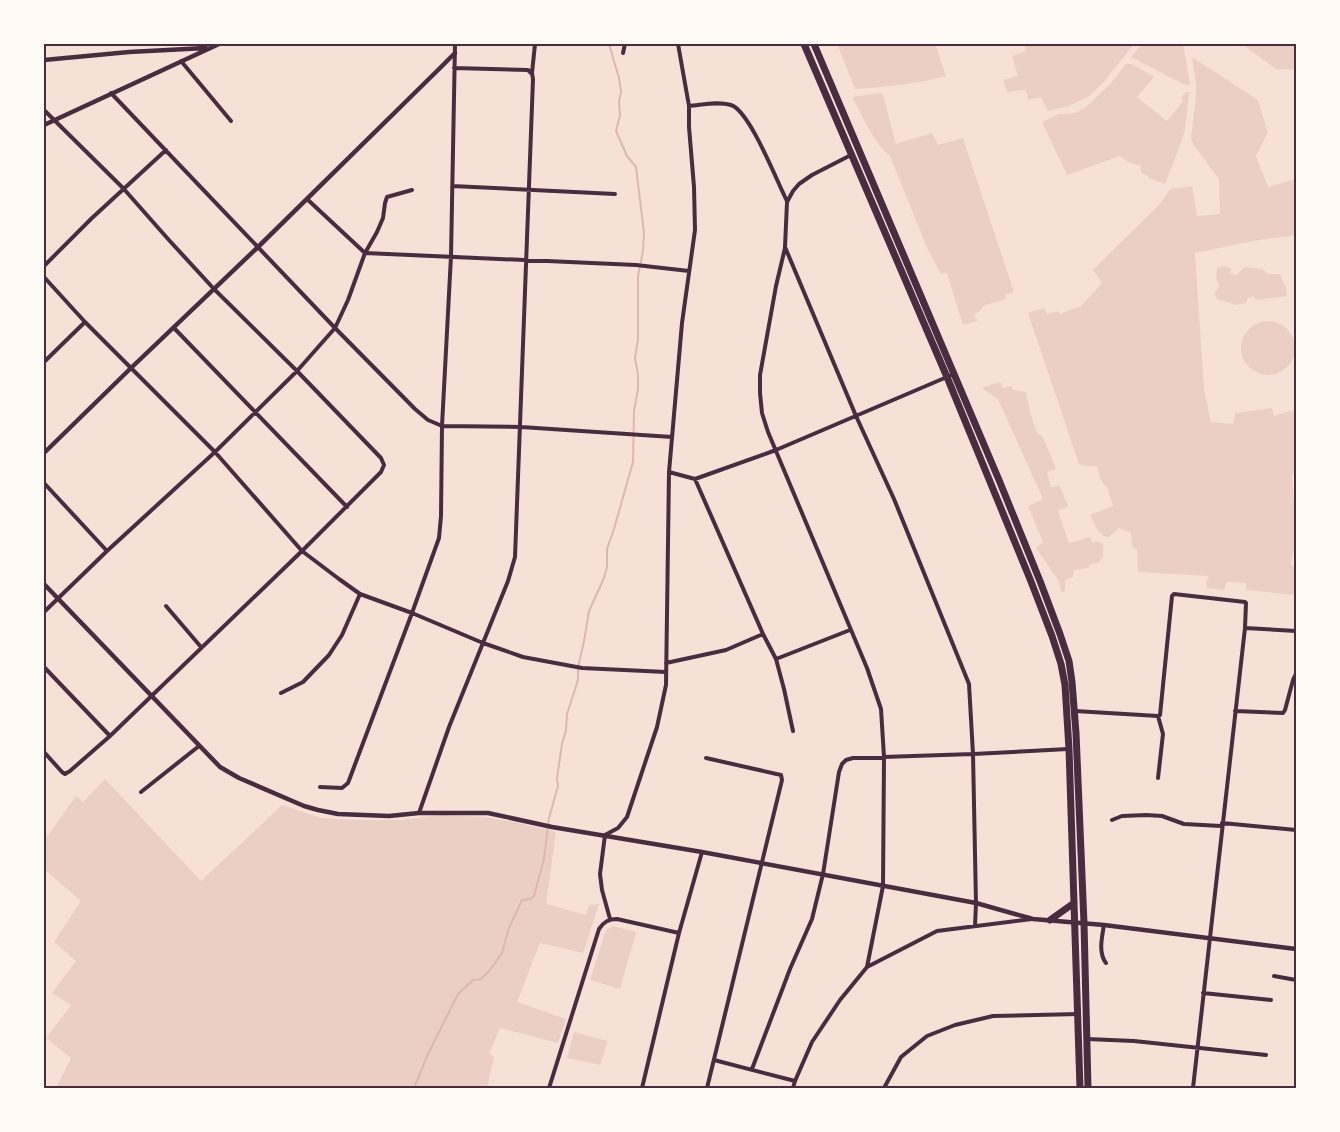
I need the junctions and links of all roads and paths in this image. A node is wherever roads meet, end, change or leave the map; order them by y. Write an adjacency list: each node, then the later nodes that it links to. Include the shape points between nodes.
1 (219, 44): 8 (street)
2 (455, 44): 10 (street)
3 (535, 44): 14 (street)
4 (625, 44): 9 (street)
5 (678, 44): 16 (street)
6 (804, 44): 23 (highway)
7 (814, 44): 22 (highway)
8 (209, 48): 11 (street); 12 (street)
9 (623, 52)
10 (454, 53): 13 (street); 29 (street)
11 (44, 60)
12 (181, 61): 15 (street); 19 (street)
13 (454, 68): 14 (street, via 528,70); 24 (street)
14 (532, 74): 27 (street)
15 (111, 93): 18 (street); 21 (street)
16 (688, 106): 30 (street, via 719,103 734,106 744,115); 37 (street, via 695,230)
17 (44, 110): 18 (street)
18 (53, 120): 20 (street); 25 (street)
19 (231, 121)
20 (44, 125)
21 (166, 150): 25 (street); 31 (street)
22 (860, 151): 23 (highway); 46 (highway)
23 (852, 155): 30 (street, via 799,184); 46 (highway)
24 (452, 186): 27 (street); 34 (street)
25 (123, 188): 36 (street); 39 (street)
26 (412, 190): 33 (street, via 387,197 383,218)
27 (529, 191): 28 (street); 35 (street)
28 (615, 194)
29 (307, 199): 31 (street); 33 (street)
30 (787, 202): 32 (street)
31 (258, 247): 39 (street); 42 (street)
32 (785, 247): 48 (street); 52 (street, via 760,375 762,413)
33 (365, 253): 34 (street); 42 (street)
34 (451, 256): 35 (street); 49 (street)
35 (527, 260): 37 (street); 50 (street)
36 (44, 266)
37 (689, 271): 51 (street)
38 (44, 277): 40 (street)
39 (214, 289): 41 (street); 45 (street)
40 (85, 322): 43 (street); 44 (street)
41 (174, 328): 44 (street); 47 (street)
42 (336, 328): 45 (street); 49 (street, via 421,415)
43 (44, 362)
44 (131, 368): 53 (street); 54 (street)
45 (297, 371): 47 (street); 58 (street, via 384,465)
46 (951, 376): 48 (street); 80 (highway, via 999,480 1060,634 1069,662); 86 (highway, via 1052,636 1063,675)
47 (255, 412): 53 (street); 58 (street)
48 (856, 416): 52 (street); 88 (street, via 969,684)
49 (442, 426): 50 (street); 66 (street, via 439,538)
50 (521, 427): 51 (street); 71 (street, via 515,557)
51 (672, 437): 55 (street)
52 (776, 450): 56 (street); 68 (street)
53 (215, 452): 59 (street); 60 (street)
54 (44, 453)
55 (669, 472): 56 (street); 74 (street)
56 (695, 479): 70 (street)
57 (44, 483): 59 (street)
58 (347, 507): 60 (street)
59 (107, 551): 63 (street)
60 (302, 551): 62 (street); 72 (street)
61 (44, 584): 63 (street)
62 (360, 594): 66 (street); 78 (street, via 329,655 303,682)
63 (58, 598): 65 (street); 79 (street)
64 (166, 606): 72 (street)
65 (44, 612)
66 (412, 613): 71 (street); 92 (street, via 348,783 342,788)
67 (1245, 628): 69 (street); 81 (street); 82 (street, via 1245,602 1172,596)
68 (850, 630): 73 (street); 89 (street, via 881,709)
69 (1296, 631)
70 (763, 634): 73 (street); 74 (street, via 726,650)
71 (483, 643): 76 (street, via 524,657 582,668); 94 (street)
72 (201, 647): 79 (street)
73 (776, 659): 83 (street)
74 (666, 663): 76 (street)
75 (44, 667): 84 (street)
76 (666, 672): 98 (street, via 657,727 627,817)
77 (1296, 675): 81 (street, via 1283,713)
78 (281, 693)
79 (151, 696): 84 (street); 85 (street)
80 (1075, 711): 82 (street); 109 (highway)
81 (1235, 711): 96 (street)
82 (1158, 716): 91 (street, via 1163,734)
83 (793, 731)
84 (110, 736): 87 (street, via 67,773)
85 (200, 746): 93 (street); 94 (street, via 220,767 239,778 304,806 360,816)
86 (1069, 749): 88 (street); 104 (highway)
87 (44, 752)
88 (973, 754): 89 (street); 103 (street)
89 (884, 757): 101 (street, via 853,758 842,764); 102 (street)
90 (706, 758): 100 (street, via 781,775)
91 (1158, 778)
92 (320, 787)
93 (141, 792)
94 (419, 813): 98 (street, via 488,813)
95 (1112, 820): 96 (street, via 1146,815 1184,824)
96 (1222, 825): 97 (street); 113 (street)
97 (1296, 830)
98 (605, 835): 99 (street); 105 (street, via 600,874)
99 (702, 852): 100 (street); 112 (street)
100 (763, 863): 101 (street); 125 (street)
101 (823, 874): 102 (street); 126 (street, via 812,919)
102 (883, 886): 103 (street); 116 (street)
103 (976, 903): 106 (street); 111 (street)
104 (1074, 903): 107 (highway); 108 (highway)
105 (610, 919): 112 (street); 128 (street, via 599,929)
106 (1033, 919): 107 (street); 111 (street)
107 (1050, 920): 108 (street)
108 (1075, 922): 109 (street); 121 (highway)
109 (1084, 923): 110 (street); 122 (highway)
110 (1104, 925): 113 (street); 115 (street, via 1101,949)
111 (975, 926): 116 (street, via 937,932)
112 (679, 933): 129 (street)
113 (1209, 938): 114 (street); 119 (street)
114 (1296, 949)
115 (1106, 963)
116 (867, 967): 127 (street, via 812,1042)
117 (1274, 976): 118 (street)
118 (1296, 980)
119 (1203, 993): 120 (street); 123 (street)
120 (1271, 1000)
121 (1078, 1014): 132 (street, via 993,1016 936,1032 902,1058); 133 (highway)
122 (1086, 1039): 123 (street); 134 (highway)
123 (1196, 1048): 124 (street); 135 (street)
124 (1266, 1055)
125 (714, 1060): 126 (street); 130 (street)
126 (752, 1069): 127 (street)
127 (795, 1081): 131 (street)
128 (549, 1089)
129 (642, 1089)
130 (706, 1089)
131 (792, 1089)
132 (884, 1089)
133 (1080, 1089)
134 (1088, 1089)
135 (1193, 1089)

